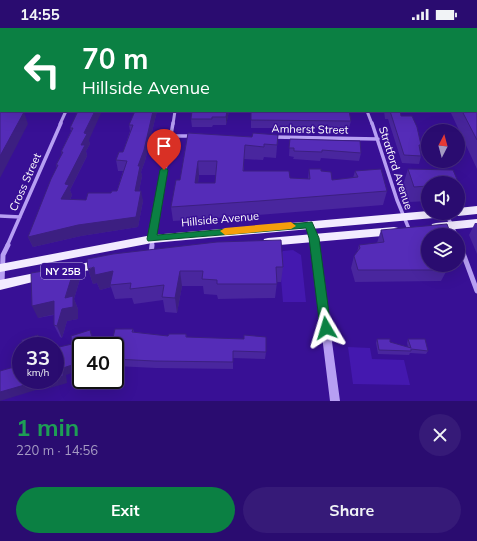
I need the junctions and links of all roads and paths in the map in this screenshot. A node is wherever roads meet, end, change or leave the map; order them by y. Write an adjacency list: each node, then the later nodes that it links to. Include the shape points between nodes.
1 (66, 112): 13 (street, Cross Street)
2 (175, 112): 4 (street)
3 (367, 112): 7 (street, Stratford Avenue)
4 (170, 136): 5 (street); 20 (street)
5 (198, 136)
6 (270, 137): 7 (street, Amherst Street)
7 (378, 139): 12 (street, Stratford Avenue)
8 (477, 210): 9 (main road)
9 (465, 211)
10 (421, 215): 12 (main road, Hillside Avenue / NY 25B)
11 (0, 216): 13 (street)
12 (402, 216): 15 (main road, Hillside Avenue / NY 25B); 17 (street, Stratford Avenue)
13 (20, 217): 26 (street, Cross Street, via 3,255)
14 (477, 223): 16 (main road)
15 (309, 224): 19 (street); 20 (main road, Hillside Avenue / NY 25B)
16 (461, 228)
17 (416, 229): 18 (main road); 19 (main road)
18 (421, 229)
19 (314, 238): 21 (main road); 29 (street)
20 (152, 239): 23 (street); 26 (main road, Hillside Avenue / NY 25B)
21 (255, 244)
22 (164, 253): 23 (main road)
23 (147, 255)
24 (465, 259): 28 (street)
25 (110, 262): 27 (main road, NY 25B)
26 (1, 268): 27 (street, Cross Street)
27 (1, 285)
28 (477, 291)
29 (335, 401)

